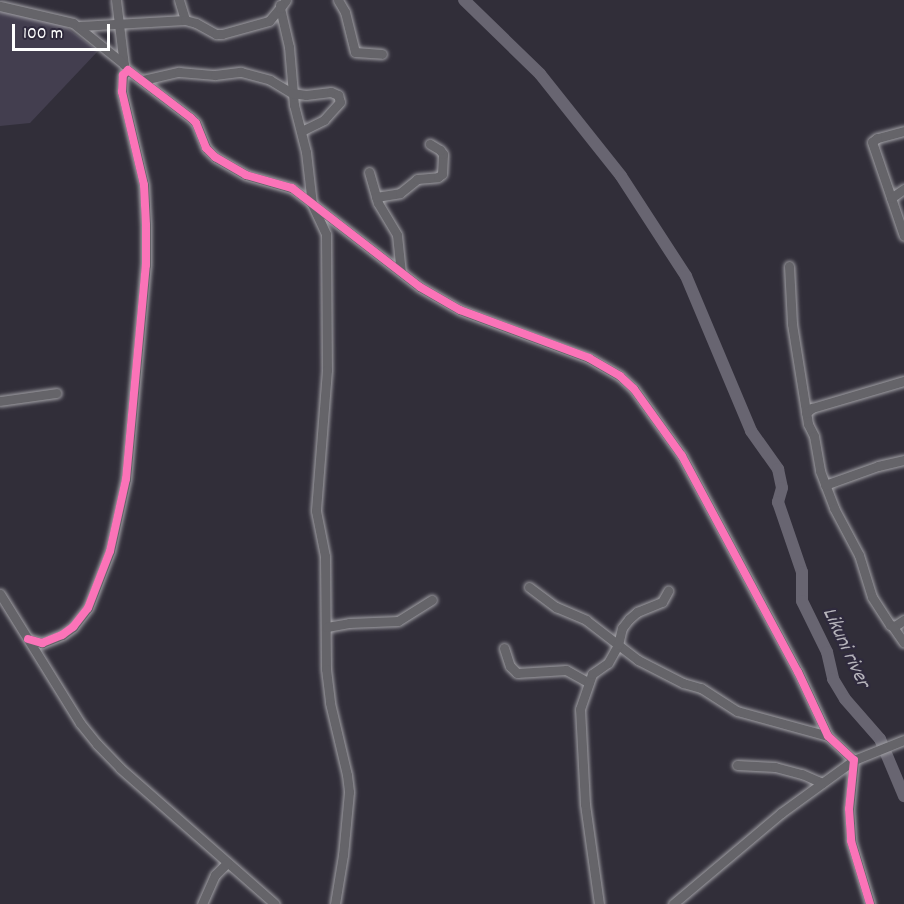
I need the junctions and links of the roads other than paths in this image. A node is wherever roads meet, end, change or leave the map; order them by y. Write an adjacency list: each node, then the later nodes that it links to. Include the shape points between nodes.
1 (116, 0): 8 (street)
2 (179, 0): 6 (street)
3 (338, 0): 9 (street, via 355,52)
4 (282, 3): 6 (street, via 269,21 222,34); 12 (street, via 290,47)
5 (0, 6): 7 (street)
6 (185, 20): 8 (street)
7 (80, 26): 8 (street); 10 (street)
8 (119, 26): 10 (street)
9 (382, 54)
10 (125, 67): 11 (street); 37 (street, via 122,92 144,185 146,225 146,265 126,479 110,551 88,608 62,634 42,643)
11 (143, 80): 12 (street, via 179,72 241,72 270,80); 20 (street, via 196,123 206,148 215,157 246,175 292,188)
12 (292, 93): 13 (street); 13 (street, via 331,92 340,98 324,120)
13 (301, 131): 20 (street)
14 (904, 131): 19 (street, via 873,140)
15 (430, 144): 18 (street, via 443,154 442,174 417,179 400,193)
16 (369, 172): 18 (street)
17 (904, 189): 19 (street)
18 (376, 197): 23 (street, via 397,235)
19 (891, 198): 21 (street)
20 (312, 204): 23 (street); 35 (street, via 326,234 327,370 316,511 324,543)
21 (904, 237)
22 (789, 266): 27 (street, via 792,324)
23 (400, 272): 42 (street, via 460,310 589,358 634,389 682,456)
24 (904, 381): 27 (street)
25 (56, 393): 26 (street)
26 (0, 401)
27 (806, 413): 29 (street)
28 (904, 459): 29 (street)
29 (825, 485): 36 (street, via 859,555 872,597)
30 (529, 588): 39 (street, via 556,607 586,620)
31 (668, 591): 39 (street, via 662,602 629,619)
32 (0, 594): 37 (street)
33 (432, 600): 35 (street, via 398,621)
34 (904, 620): 36 (street)
35 (327, 627): 50 (street, via 330,703 349,792)
36 (893, 627): 38 (street)
37 (28, 639): 47 (street, via 97,744)
38 (904, 643)
39 (618, 645): 41 (street, via 609,663 592,674); 42 (street, via 638,660 701,688 737,711)
40 (504, 648): 41 (street, via 517,673 566,670)
41 (589, 683): 51 (street, via 579,714 585,804)
42 (828, 736): 44 (street)
43 (904, 740): 44 (street)
44 (854, 760): 46 (street); 53 (street, via 849,809 851,841)
45 (737, 765): 46 (street, via 775,767)
46 (822, 783): 52 (street)
47 (227, 863): 48 (street, via 215,875); 49 (street)
48 (202, 904)
49 (276, 904)
50 (335, 904)
51 (599, 904)
52 (673, 904)
53 (870, 904)

